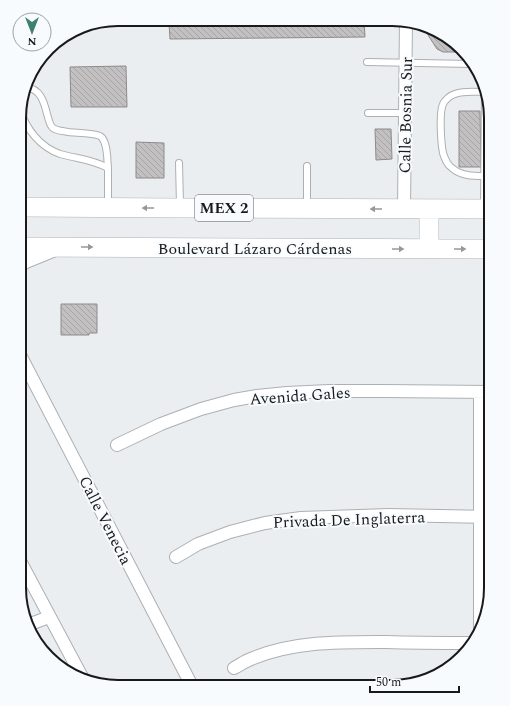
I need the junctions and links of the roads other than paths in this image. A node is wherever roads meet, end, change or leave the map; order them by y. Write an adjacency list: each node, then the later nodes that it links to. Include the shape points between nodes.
1 (406, 27): 3 (street, Calle Bosnia Sur)
2 (367, 62): 3 (lane)
3 (405, 62): 4 (lane); 8 (street, Calle Bosnia Sur)
4 (466, 64)
5 (31, 88): 12 (lane, via 42,98 49,123 53,128 100,136 104,140)
6 (480, 92): 13 (lane, via 450,96 444,102 441,122 443,152 447,163 465,175)
7 (368, 113): 8 (lane)
8 (405, 113): 18 (street, Calle Bosnia Sur)
9 (26, 124): 12 (lane, via 35,138 48,149 87,159)
10 (179, 163): 16 (lane)
11 (307, 166): 17 (lane)
12 (108, 168): 15 (lane)
13 (484, 176)
14 (26, 207): 15 (main road, MEX 2)
15 (108, 208): 16 (main road, MEX 2, one-way to 15)
16 (180, 208): 17 (main road, MEX 2)
17 (307, 208): 18 (main road, MEX 2, one-way to 17)
18 (404, 209): 19 (main road, MEX 2)
19 (429, 209): 20 (main road, MEX 2); 23 (main road)
20 (484, 209)
21 (26, 247): 22 (main road, Boulevard Lázaro Cárdenas)
22 (64, 247): 23 (main road, Boulevard Lázaro Cárdenas, one-way to 23); 25 (street)
23 (429, 249): 24 (main road, Boulevard Lázaro Cárdenas, one-way to 24)
24 (484, 249)
25 (26, 262)
26 (26, 366): 39 (street, Calle Venecia)
27 (484, 392): 28 (street, Avenida Gales, via 329,391 257,396 195,412 161,424)
28 (117, 445)
29 (484, 517): 31 (street, Privada De Inglaterra, via 389,515 301,518 265,523 230,532 198,544)
30 (484, 539): 33 (street)
31 (176, 557)
32 (26, 573): 34 (street)
33 (481, 611)
34 (49, 617): 35 (street); 38 (street)
35 (33, 623)
36 (466, 643): 37 (street, via 360,642 307,645 264,654)
37 (234, 668)
38 (78, 671)
39 (189, 680)

